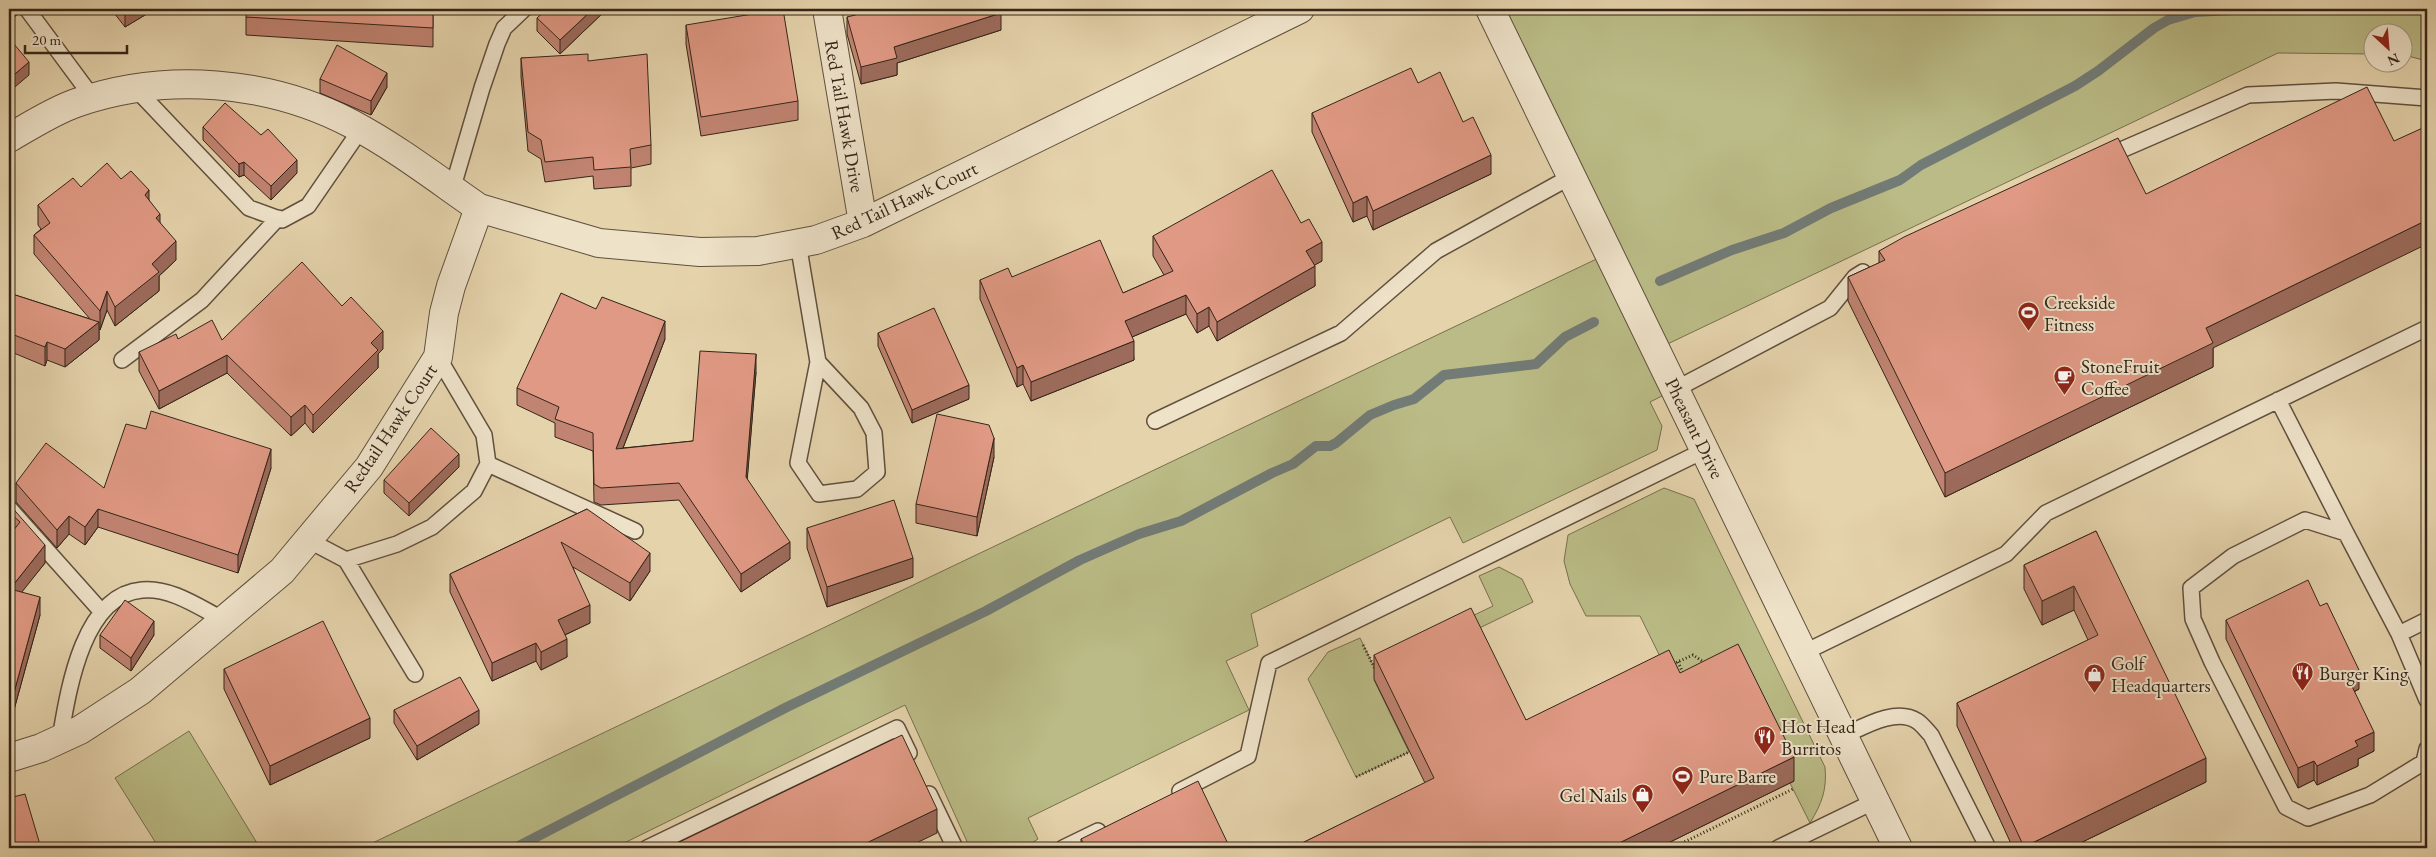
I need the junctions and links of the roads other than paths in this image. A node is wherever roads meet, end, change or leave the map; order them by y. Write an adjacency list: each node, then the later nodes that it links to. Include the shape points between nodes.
1 (27, 9): 7 (lane)
2 (524, 9): 13 (lane, via 504,28 497,44)
3 (827, 9): 16 (street, Red Tail Hawk Drive)
4 (1300, 9): 16 (street, Red Tail Hawk Court)
5 (1490, 9): 12 (street, Pheasant Drive)
6 (135, 88): 7 (street); 9 (street, via 174,83 252,91 293,100); 15 (lane, via 249,208)
7 (93, 98): 10 (street, via 75,103)
8 (2427, 98): 11 (lane, via 2336,90 2248,94)
9 (361, 129): 13 (street); 15 (lane, via 308,206 282,220)
10 (9, 138)
11 (2087, 166)
12 (1572, 176): 23 (street, Pheasant Drive); 25 (lane, via 1436,251 1341,333)
13 (452, 190): 14 (street)
14 (479, 208): 17 (street, Red Tail Hawk Court, via 599,243 729,253); 20 (street, Redtail Hawk Court, via 451,286)
15 (278, 218): 21 (lane, via 202,300)
16 (863, 223): 17 (street, Red Tail Hawk Court)
17 (798, 243): 22 (lane)
18 (1877, 265): 23 (lane, via 1855,277 1830,308)
19 (2427, 328): 24 (lane)
20 (438, 357): 27 (lane, via 484,435); 31 (street, Redtail Hawk Court, via 369,467)
21 (122, 360)
22 (818, 362): 22 (lane, via 861,408 874,433 877,472 857,489 819,494 798,463)
23 (1676, 389): 26 (street, Pheasant Drive)
24 (2278, 400): 30 (lane); 37 (lane, via 2046,513 2006,554)
25 (1155, 421)
26 (1705, 450): 37 (street, Pheasant Drive); 46 (lane, via 1269,663 1248,756)
27 (488, 464): 29 (lane); 32 (lane, via 474,491 432,527 397,544)
28 (9, 508): 33 (lane)
29 (635, 531)
30 (2346, 532): 36 (lane); 42 (lane, via 2305,520 2233,556 2191,588 2193,619 2286,807 2308,818 2370,795 2424,762)
31 (308, 540): 32 (lane); 34 (street, Redtail Hawk Court, via 282,570)
32 (346, 560): 38 (lane)
33 (100, 611): 34 (lane, via 118,597 143,590 168,593); 41 (lane, via 69,684)
34 (224, 620): 41 (street, Redtail Hawk Court, via 140,691)
35 (2427, 620): 36 (lane)
36 (2399, 634): 39 (lane)
37 (1803, 653): 40 (street, Pheasant Drive)
38 (415, 674)
39 (2427, 700)
40 (1843, 736): 47 (street, Pheasant Drive); 55 (lane, via 1885,718 1907,717 1918,721 1931,735)
41 (60, 740): 43 (street, Redtail Hawk Court)
42 (2427, 749)
43 (9, 758)
44 (914, 763): 50 (lane, via 897,728)
45 (922, 780): 51 (lane)
46 (1169, 796)
47 (1875, 801): 49 (lane); 54 (street, Pheasant Drive)
48 (1108, 826): 52 (lane)
49 (1793, 845): 53 (lane)
50 (647, 848)
51 (955, 848)
52 (1063, 848)
53 (1778, 848)
54 (1898, 848)
55 (1988, 848)

